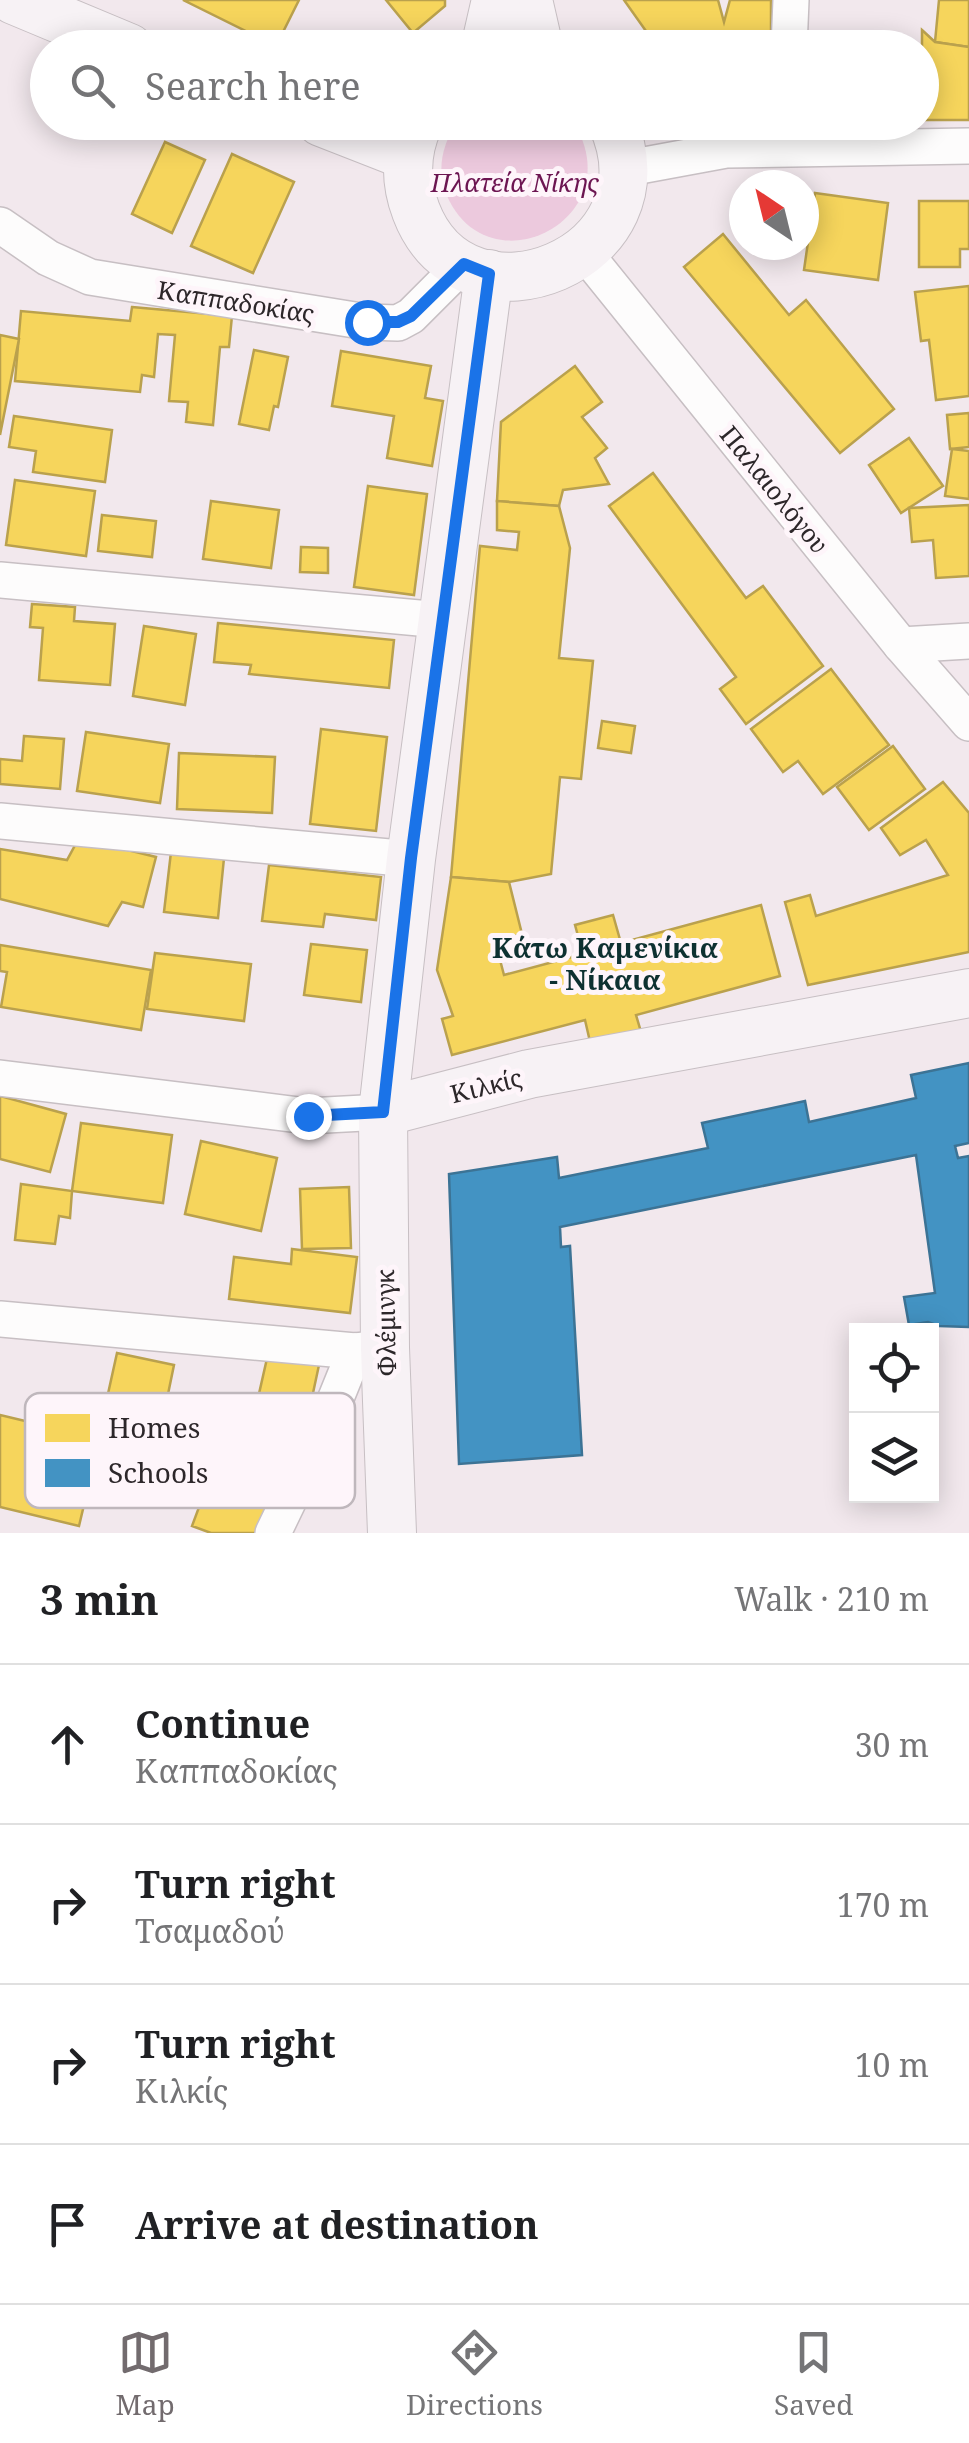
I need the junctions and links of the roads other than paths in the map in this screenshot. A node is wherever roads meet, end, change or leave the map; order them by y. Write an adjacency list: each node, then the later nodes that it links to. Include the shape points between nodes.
1 (14, 0): 5 (street)
2 (496, 0): 6 (street)
3 (528, 0): 7 (street)
4 (790, 0): 8 (street)
5 (86, 30)
6 (489, 30)
7 (535, 30)
8 (789, 30)
9 (414, 140): 17 (street, via 408,181 419,218 442,249)
10 (619, 140): 14 (street)
11 (769, 140): 14 (street)
12 (859, 140): 13 (street)
13 (969, 146)
14 (623, 169): 16 (street, via 616,209)
15 (0, 225): 17 (street, Καππαδοκίας, via 48,258 90,276 367,322 411,316)
16 (584, 252): 17 (street, via 546,272 517,277); 21 (street, Παλαιολόγου)
17 (476, 269): 19 (street, Φλέμινγκ)
18 (0, 580): 19 (street)
19 (442, 620): 24 (street, Φλέμινγκ)
20 (969, 641): 21 (street)
21 (901, 645): 22 (street, Παλαιολόγου)
22 (969, 723)
23 (0, 821): 24 (street)
24 (411, 858): 27 (street, Φλέμινγκ)
25 (969, 993): 27 (street, Κιλκίς, via 529,1074)
26 (0, 1078): 27 (street, Κιλκίς, via 308,1116)
27 (383, 1112): 29 (street, Φλέμινγκ)
28 (0, 1318): 29 (street)
29 (370, 1350): 30 (street); 33 (street, Φλέμινγκ)
30 (344, 1393)
31 (285, 1508): 32 (street)
32 (273, 1533)
33 (392, 1533)

